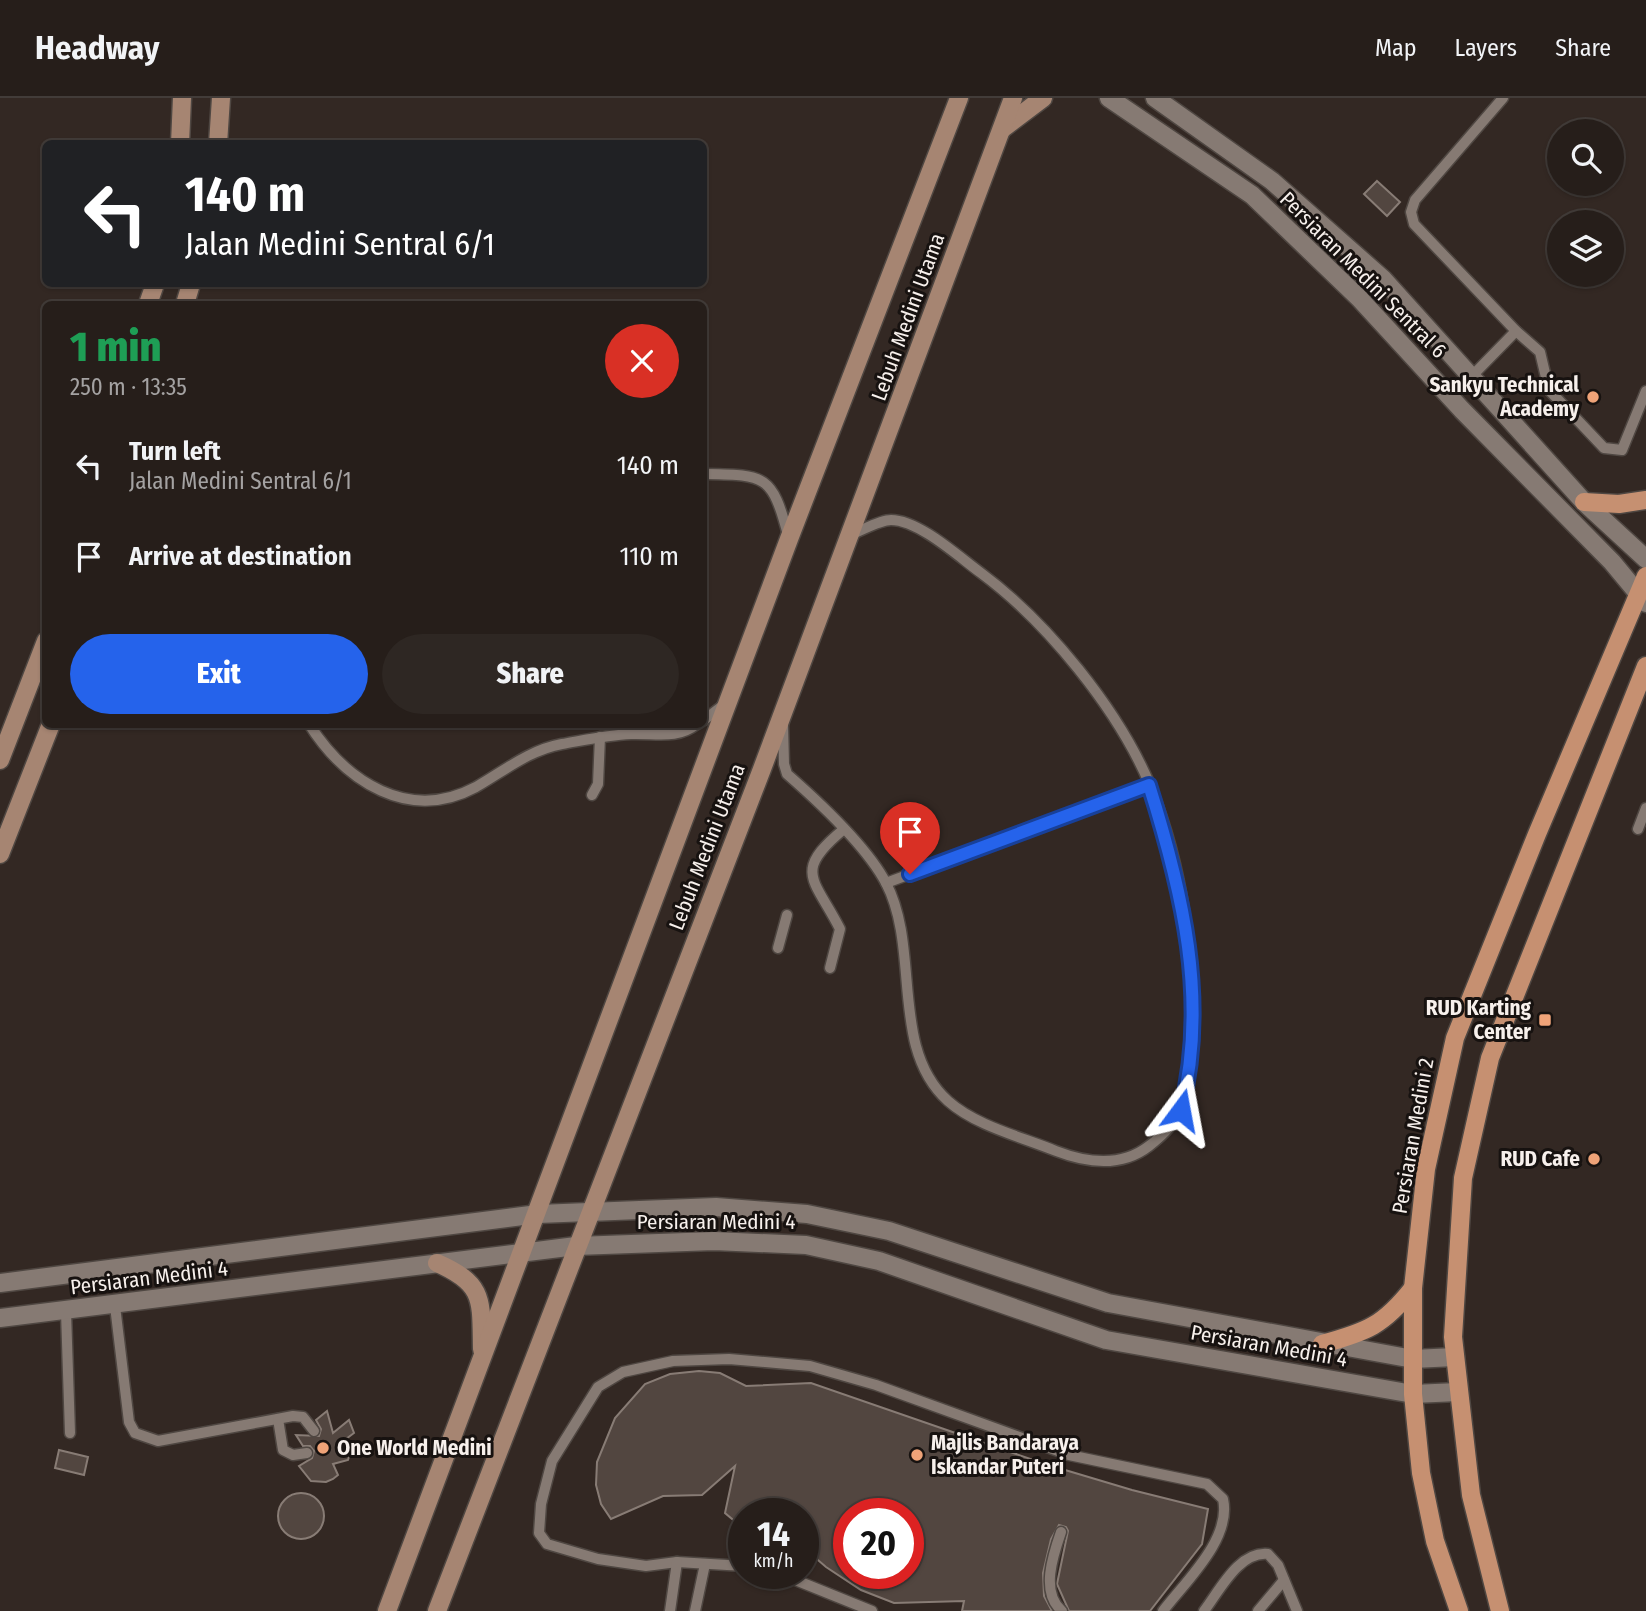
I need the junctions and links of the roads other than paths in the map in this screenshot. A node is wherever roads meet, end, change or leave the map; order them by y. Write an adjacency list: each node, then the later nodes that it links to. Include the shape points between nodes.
1 (182, 98): 10 (main road)
2 (221, 98): 11 (main road)
3 (1013, 98): 9 (main road, Lebuh Medini Utama)
4 (1043, 98): 9 (main road)
5 (1109, 98): 22 (street, Persiaran Medini Sentral 6, via 1252,195 1359,298)
6 (1155, 98): 13 (street, Persiaran Medini Sentral 6, via 1272,181 1363,261)
7 (1503, 98): 12 (lane, via 1415,201 1412,212 1414,224)
8 (956, 101): 19 (main road, Lebuh Medini Utama)
9 (1002, 129): 18 (main road, Lebuh Medini Utama)
10 (180, 140)
11 (218, 140)
12 (1516, 331): 13 (lane); 14 (lane, via 1540,352 1549,390 1604,448 1622,450)
13 (1471, 377): 17 (street, Persiaran Medini Sentral 6)
14 (1646, 391)
15 (707, 474): 19 (lane, via 762,479 779,503)
16 (1646, 499): 17 (main road, via 1619,504)
17 (1584, 502): 20 (street, Persiaran Medini Sentral 6)
18 (852, 534): 27 (main road, Lebuh Medini Utama); 35 (lane, via 892,520 922,530 997,585 1049,632 1118,729)
19 (789, 539): 26 (main road, Lebuh Medini Utama)
20 (1646, 559)
21 (1646, 576): 22 (main road, Persiaran Medini 2)
22 (1642, 598): 51 (main road, Persiaran Medini 2, via 1455,1038 1426,1169)
23 (42, 651): 34 (main road)
24 (1646, 666): 29 (main road)
25 (1646, 699): 29 (main road)
26 (730, 700): 28 (lane); 46 (main road, Lebuh Medini Utama)
27 (782, 717): 38 (lane, via 787,774); 45 (main road, Lebuh Medini Utama)
28 (707, 718)
29 (1623, 720): 56 (main road, via 1490,1058 1462,1178)
30 (49, 728): 40 (main road)
31 (312, 728): 33 (lane, via 324,747 378,791 399,800 428,802 476,787 547,747)
32 (692, 728): 33 (lane, via 665,737)
33 (600, 737): 36 (lane, via 598,784)
34 (0, 760)
35 (1149, 785): 41 (lane); 41 (lane, via 1184,907 1192,973 1192,1028 1181,1110 1164,1134 1139,1154 1104,1163 1072,1157 970,1116 948,1101 926,1073 912,1040 909,977)
36 (592, 795)
37 (1646, 808): 39 (lane)
38 (844, 829): 41 (lane); 44 (lane, via 818,850 811,868 840,929)
39 (1638, 830)
40 (0, 854)
41 (886, 883)
42 (787, 915): 43 (lane)
43 (778, 948)
44 (830, 968)
45 (590, 1209): 46 (street, Persiaran Medini 4); 47 (main road, Lebuh Medini Utama); 55 (street, Persiaran Medini 4, via 716,1206 807,1214 889,1231 1108,1303)
46 (538, 1214): 48 (main road, Lebuh Medini Utama); 50 (street, Persiaran Medini 4)
47 (576, 1246): 48 (street, Persiaran Medini 4); 60 (street, Persiaran Medini 4, via 714,1241 806,1245 879,1261 1106,1340); 72 (main road, Lebuh Medini Utama)
48 (523, 1253): 49 (street, Persiaran Medini 4); 57 (main road, Lebuh Medini Utama)
49 (437, 1263): 52 (street, Persiaran Medini 4); 57 (main road, via 459,1273 477,1290)
50 (0, 1283)
51 (1413, 1288): 55 (main road, via 1395,1311 1370,1330); 58 (main road, Persiaran Medini 2)
52 (115, 1306): 53 (street, Persiaran Medini 4); 61 (lane, via 129,1422 135,1433 158,1441)
53 (66, 1312): 54 (street, Persiaran Medini 4); 63 (lane)
54 (0, 1318)
55 (1322, 1344): 58 (street, Persiaran Medini 4)
56 (1455, 1357): 58 (street, Persiaran Medini 4); 59 (main road)
57 (482, 1359): 71 (main road, Lebuh Medini Utama)
58 (1413, 1359): 60 (main road, Persiaran Medini 2)
59 (1458, 1392): 60 (street, Persiaran Medini 4); 82 (main road, via 1471,1495)
60 (1413, 1394): 81 (main road, Persiaran Medini 2, via 1421,1473 1435,1541)
61 (278, 1419): 62 (lane, via 303,1417); 64 (lane, via 283,1450 293,1455)
62 (314, 1431)
63 (70, 1433)
64 (307, 1453)
65 (1061, 1532): 76 (lane, via 1049,1583 1051,1600)
66 (677, 1562): 67 (lane); 73 (lane); 77 (lane, via 646,1566 598,1559 547,1544 539,1533 552,1461 587,1403 598,1387 623,1372 673,1361 729,1359 810,1366 1069,1455 1207,1484 1218,1491 1225,1508 1223,1522 1210,1549)
67 (705, 1564): 68 (lane); 74 (lane)
68 (728, 1565)
69 (1284, 1580): 78 (lane, via 1268,1554 1256,1553 1245,1559); 79 (lane); 80 (lane)
70 (819, 1588): 75 (lane)
71 (387, 1611)
72 (437, 1611)
73 (670, 1611)
74 (695, 1611)
75 (872, 1611)
76 (1062, 1611)
77 (1163, 1611)
78 (1205, 1611)
79 (1258, 1611)
80 (1297, 1611)
81 (1458, 1611)
82 (1500, 1611)

